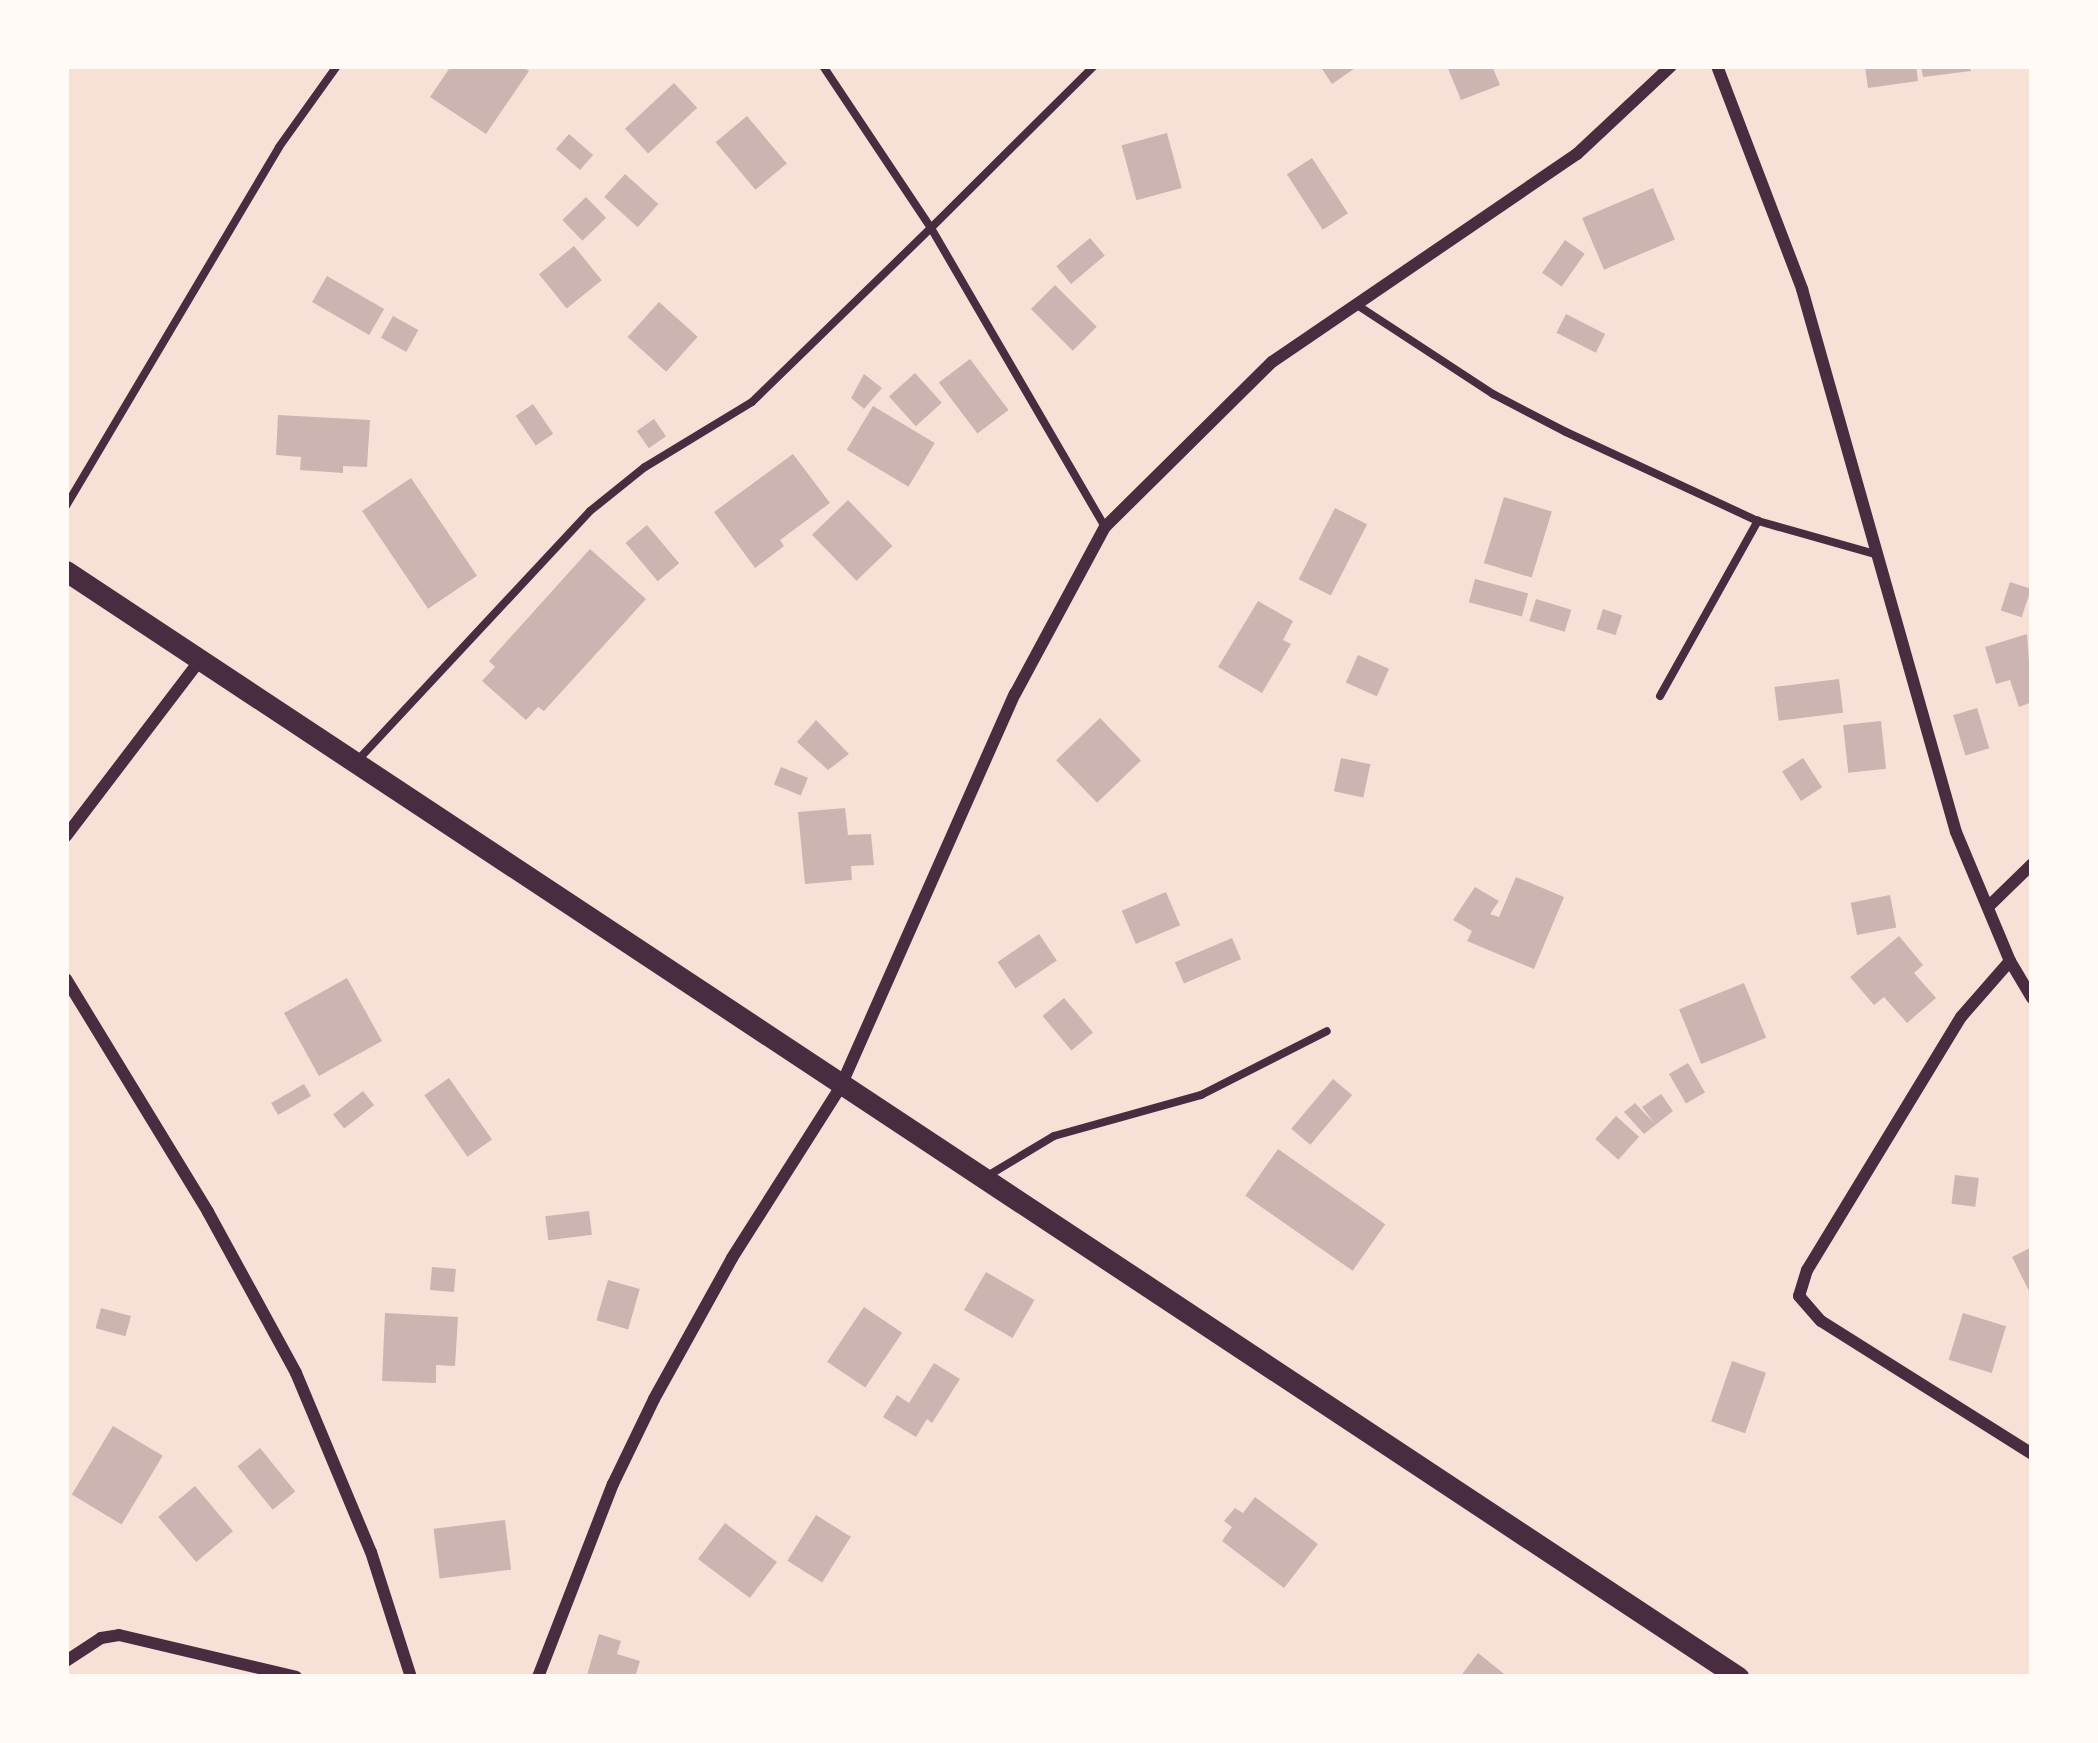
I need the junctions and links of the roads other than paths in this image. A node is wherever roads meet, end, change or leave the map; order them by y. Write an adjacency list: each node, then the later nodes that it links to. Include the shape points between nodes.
1 (337, 66): 8 (lane, via 279,147)
2 (823, 66): 6 (lane)
3 (1094, 66): 6 (lane)
4 (1671, 66): 7 (street, via 1577,154)
5 (1717, 66): 11 (street, via 1802,289)
6 (931, 228): 10 (lane); 15 (lane, via 752,402 590,511)
7 (1355, 304): 9 (lane, via 1524,411); 10 (street, via 1241,388)
8 (66, 506)
9 (1758, 521): 11 (lane); 14 (lane)
10 (1105, 526): 23 (street, via 1015,694)
11 (1878, 554): 18 (street, via 1956,832)
12 (66, 571): 13 (main road)
13 (201, 658): 15 (main road); 16 (street)
14 (1660, 696)
15 (357, 761): 23 (main road)
16 (66, 836)
17 (2032, 864): 18 (street)
18 (1988, 908): 19 (street)
19 (2010, 962): 21 (street); 25 (street, via 1961,1017 1807,1270 1799,1296 1821,1321)
20 (66, 979): 29 (street, via 296,1373 371,1552)
21 (2032, 998)
22 (1328, 1031): 24 (lane, via 1201,1095 1054,1136)
23 (840, 1088): 24 (main road); 30 (street, via 653,1399)
24 (983, 1179): 27 (main road)
25 (2032, 1454)
26 (66, 1661): 28 (street, via 119,1635)
27 (1715, 1670): 31 (main road)
28 (296, 1677)
29 (411, 1677)
30 (538, 1677)
31 (1738, 1677)

